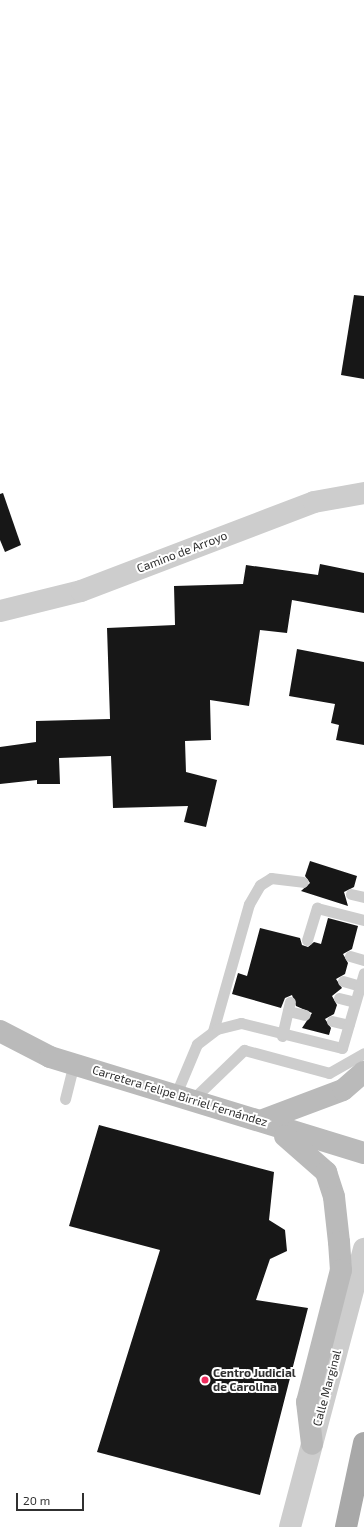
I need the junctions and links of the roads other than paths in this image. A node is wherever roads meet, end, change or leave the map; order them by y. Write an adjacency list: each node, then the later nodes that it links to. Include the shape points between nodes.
1 (364, 493): 2 (street, Camino de Arroyo, via 314,502 81,591)
2 (0, 611)
3 (303, 882): 19 (lane, via 271,878 260,885 249,904)
4 (351, 894): 5 (lane)
5 (364, 897)
6 (364, 920): 7 (lane, via 317,908)
7 (307, 940)
8 (350, 956): 9 (lane)
9 (364, 960)
10 (364, 973): 12 (lane)
11 (343, 981): 12 (lane)
12 (360, 986): 14 (lane)
13 (339, 998): 14 (lane)
14 (355, 1002): 17 (lane)
15 (305, 1015): 20 (lane, via 289,1006)
16 (332, 1021): 17 (lane)
17 (349, 1025): 20 (lane, via 342,1048)
18 (0, 1031): 22 (street, Carretera Felipe Birriel Fernández, via 50,1057)
19 (213, 1031): 20 (lane, via 241,1023); 24 (lane, via 197,1044)
20 (282, 1036)
21 (364, 1053): 24 (lane, via 329,1073 244,1050)
22 (74, 1064): 24 (street, Carretera Felipe Birriel Fernández); 25 (lane)
23 (364, 1072): 26 (street, via 342,1090)
24 (185, 1097): 26 (street, Carretera Felipe Birriel Fernández)
25 (65, 1099)
26 (264, 1120): 27 (street, Carretera Felipe Birriel Fernández); 32 (street, via 311,1155 326,1172 334,1197 341,1270 307,1402)
27 (364, 1153)
28 (364, 1249): 30 (street, Calle Marginal)
29 (364, 1287): 30 (street)
30 (348, 1308): 32 (street, Calle Marginal)
31 (364, 1443): 34 (main road)
32 (312, 1444): 33 (street, Calle Marginal)
33 (290, 1527)
34 (346, 1527)

